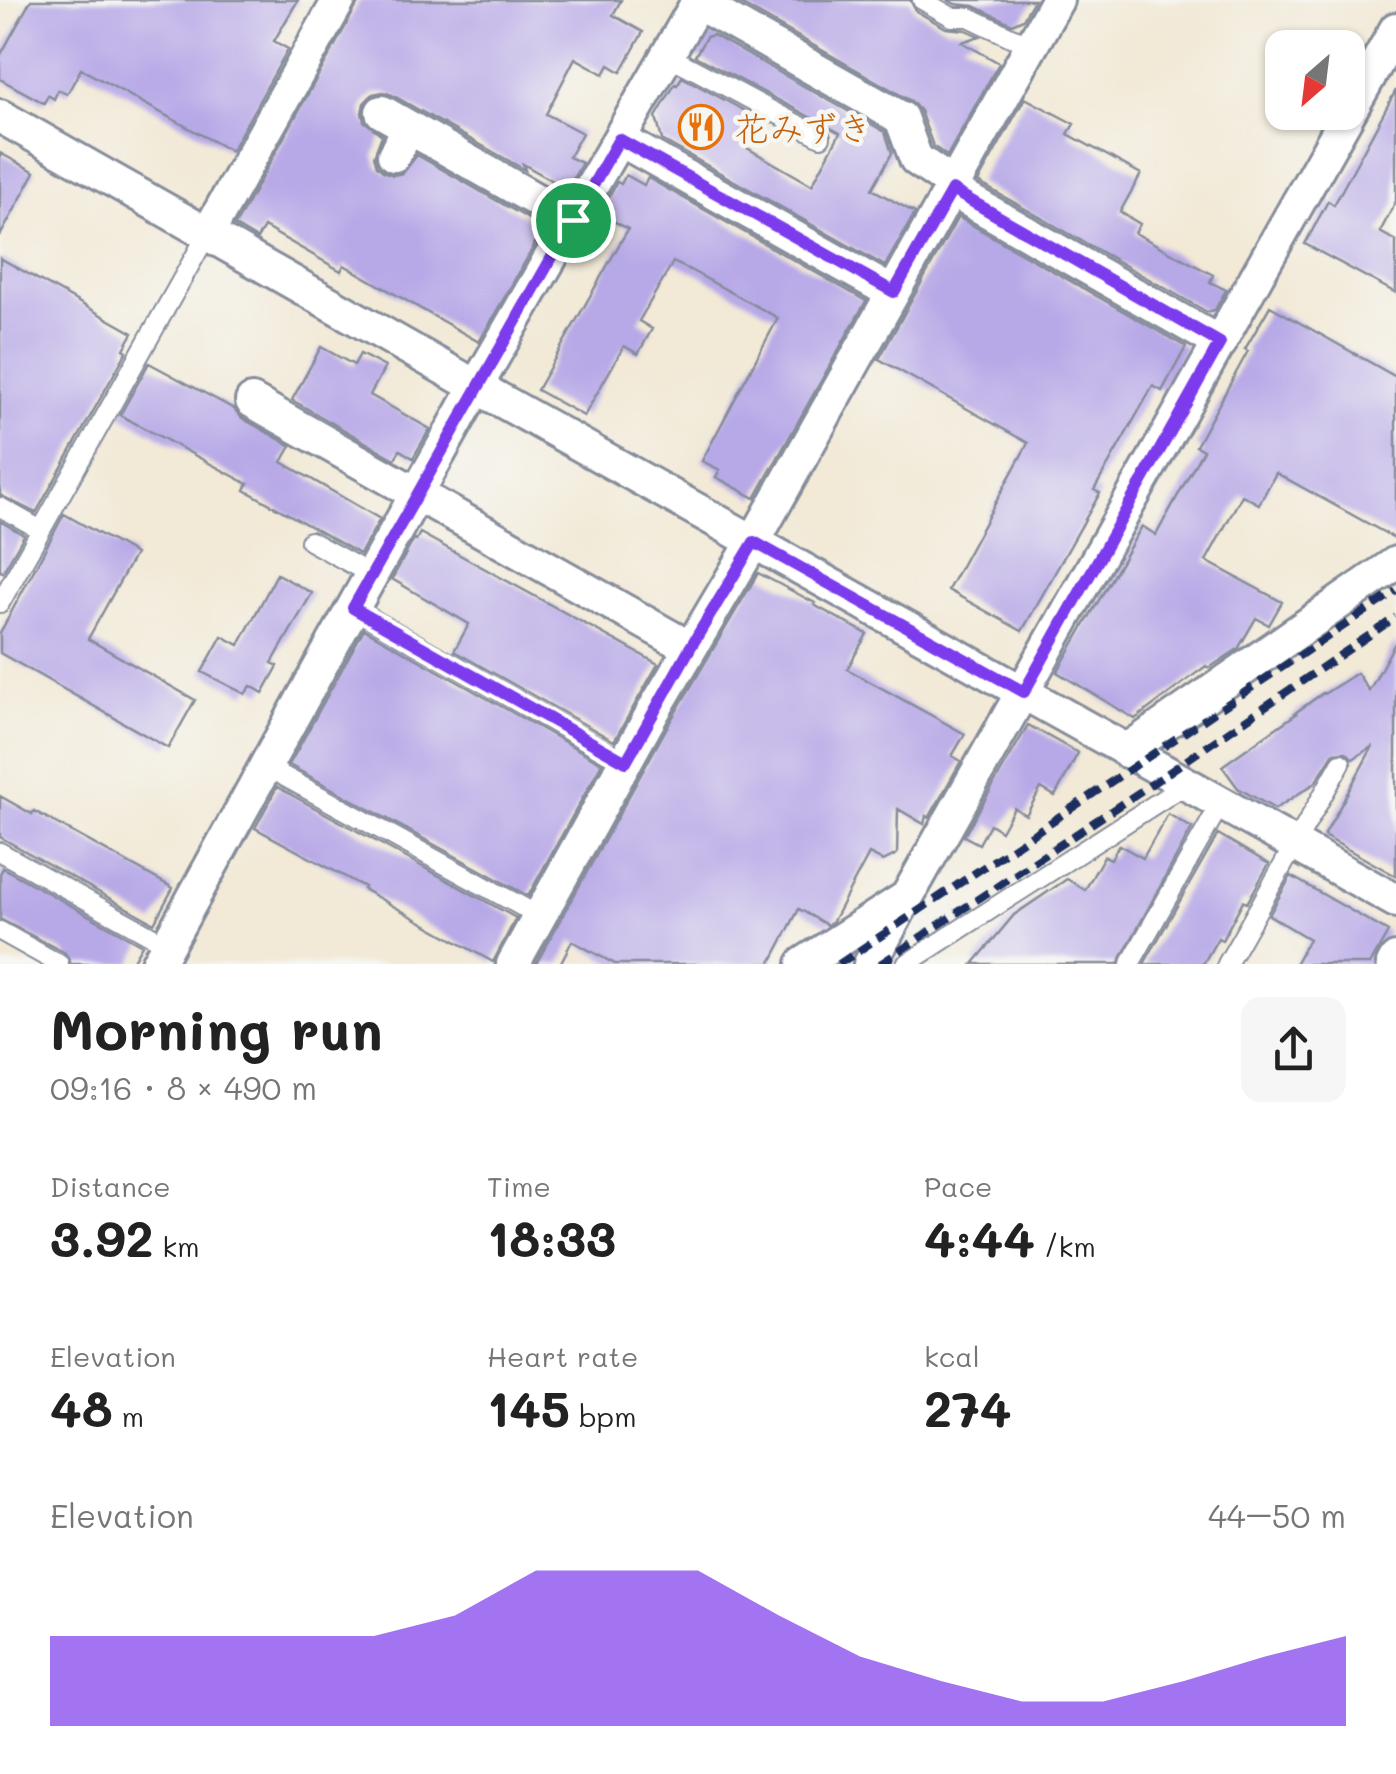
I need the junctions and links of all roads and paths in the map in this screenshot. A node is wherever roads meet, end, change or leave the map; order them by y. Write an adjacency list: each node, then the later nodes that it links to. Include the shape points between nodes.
1 (339, 0): 14 (street)
2 (922, 0): 6 (lane)
3 (1057, 0): 6 (street)
4 (698, 1): 7 (street); 12 (street, via 901,118 916,159)
5 (1396, 29): 16 (street)
6 (1033, 44): 12 (street)
7 (667, 55): 10 (lane); 11 (street)
8 (0, 116): 14 (street)
9 (395, 132): 13 (street)
10 (821, 136)
11 (619, 139): 13 (street); 15 (street)
12 (952, 190): 15 (street); 16 (street)
13 (573, 220): 17 (street)
14 (208, 233): 17 (street); 21 (lane)
15 (894, 292): 23 (street)
16 (1220, 343): 29 (street)
17 (477, 387): 19 (street); 23 (street)
18 (252, 400): 19 (street)
19 (419, 494): 25 (street); 28 (street)
20 (0, 506): 21 (lane)
21 (41, 530): 26 (lane)
22 (310, 541): 25 (lane)
23 (754, 542): 28 (street); 29 (street)
24 (1396, 564): 30 (street)
25 (372, 575): 27 (street)
26 (0, 604)
27 (353, 608): 31 (lane); 33 (street)
28 (690, 648): 31 (street)
29 (1024, 692): 30 (street); 38 (street)
30 (1126, 750): 34 (street)
31 (626, 762): 40 (street)
32 (1341, 762): 36 (lane)
33 (265, 766): 40 (lane); 42 (street)
34 (1188, 783): 35 (street); 47 (lane)
35 (1221, 803): 36 (street); 48 (lane)
36 (1294, 844): 39 (street); 49 (lane)
37 (0, 852): 42 (lane)
38 (906, 897): 45 (street); 46 (street)
39 (1396, 901)
40 (540, 916): 44 (street)
41 (0, 931): 43 (lane)
42 (163, 955)
43 (59, 964)
44 (514, 964)
45 (803, 964)
46 (870, 964)
47 (906, 964)
48 (1130, 964)
49 (1227, 964)

